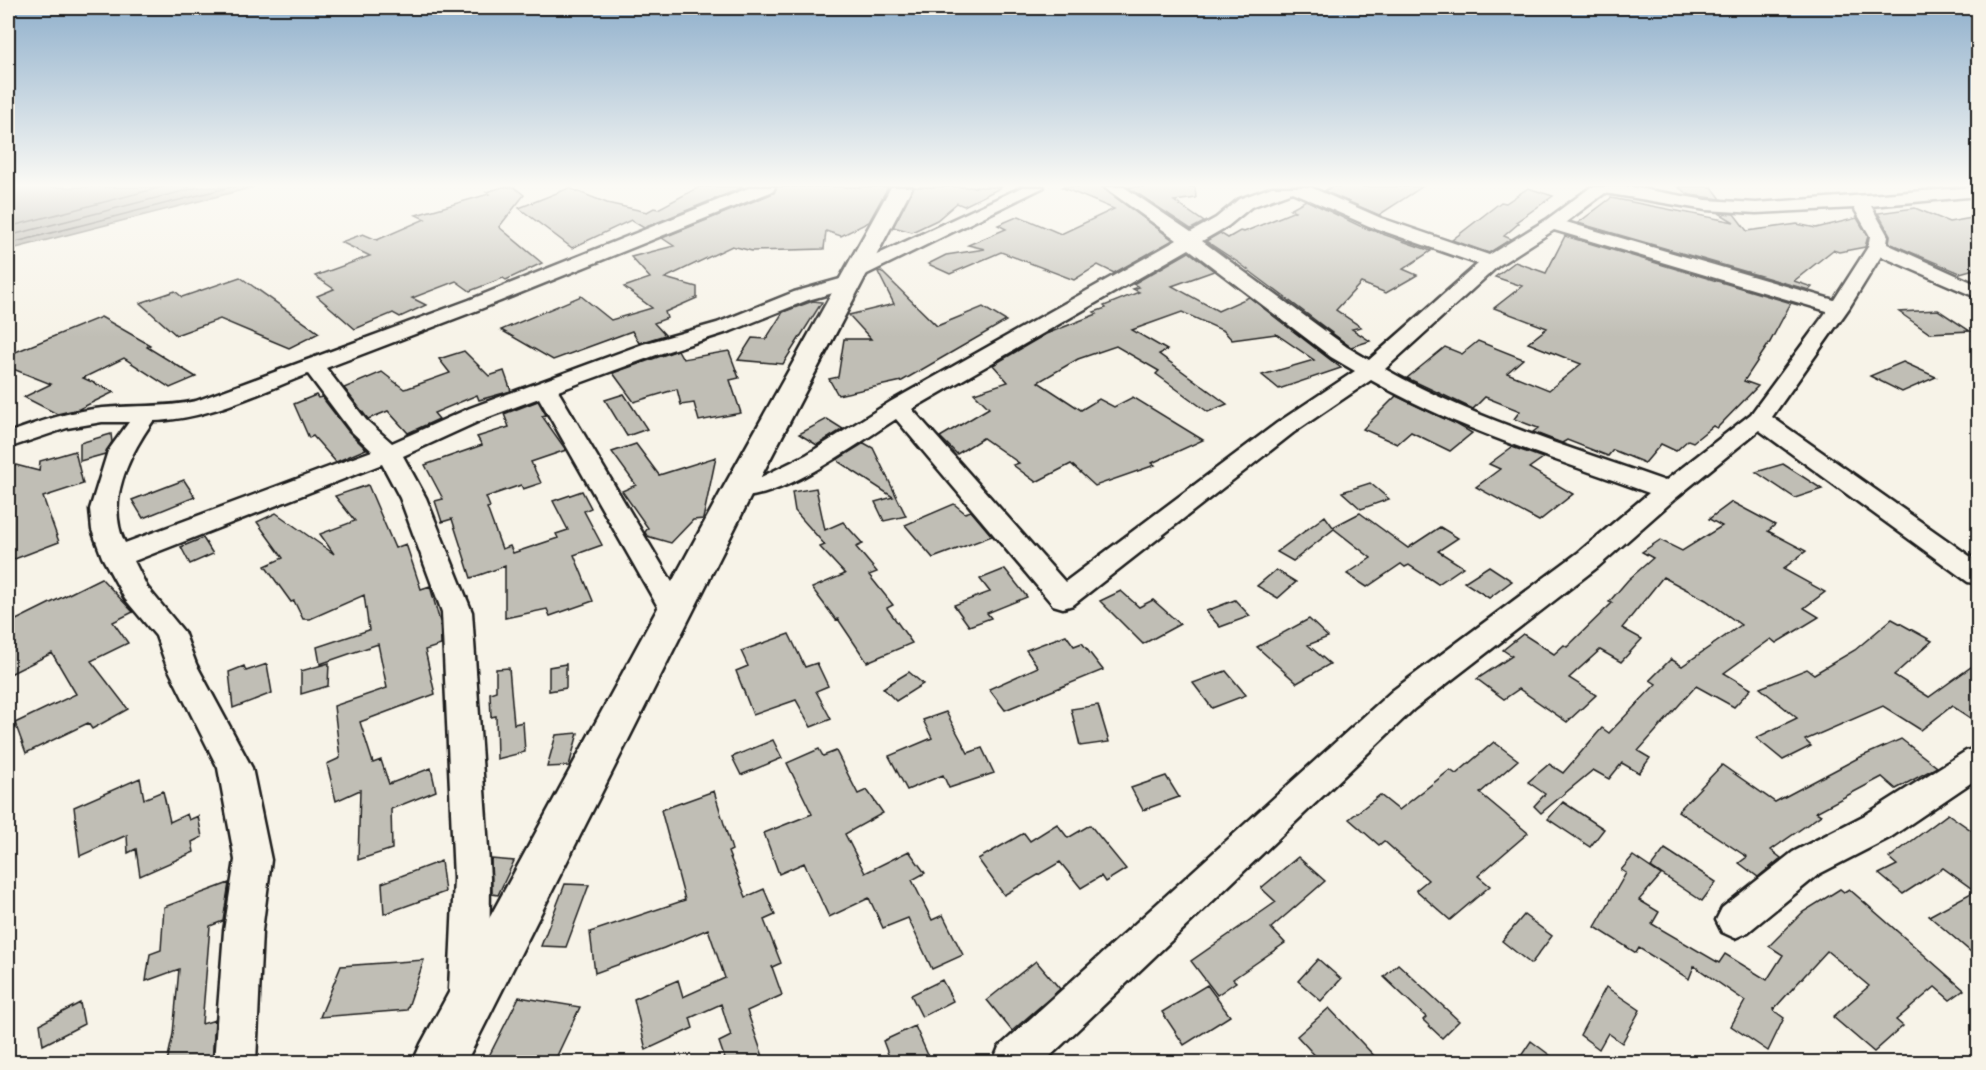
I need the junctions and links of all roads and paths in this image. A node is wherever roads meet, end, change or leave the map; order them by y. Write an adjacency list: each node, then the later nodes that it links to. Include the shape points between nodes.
1 (643, 237): 16 (street)
2 (876, 237): 13 (highway)
3 (936, 237): 13 (street)
4 (1185, 237): 10 (street)
5 (1192, 237): 10 (street)
6 (1418, 237): 12 (street)
7 (1531, 237): 12 (street)
8 (1596, 237): 15 (street)
9 (1879, 237): 11 (street)
10 (1188, 239): 17 (street, via 1339,352); 19 (street)
11 (1877, 248): 14 (street); 15 (street)
12 (1491, 262): 17 (street)
13 (855, 277): 18 (street); 24 (highway)
14 (1978, 291)
15 (1839, 308): 21 (street)
16 (312, 365): 20 (street, via 203,406 170,414); 23 (street, via 358,425)
17 (1371, 370): 19 (street, via 1286,428 1064,598); 25 (street, via 1422,399 1484,425)
18 (545, 388): 23 (street); 28 (street)
19 (898, 407): 24 (street, via 815,460 758,488)
20 (146, 414): 22 (street, via 102,415 62,422); 26 (street, via 120,451 103,509 105,530)
21 (1759, 419): 25 (street); 27 (street)
22 (8, 441)
23 (390, 453): 26 (street); 31 (street, via 413,498 457,612 472,878)
24 (738, 490): 28 (highway)
25 (1668, 491): 34 (street, via 1589,559 1403,700)
26 (116, 557): 32 (street, via 135,592 169,632 181,664 235,768 253,860 243,931)
27 (1978, 575)
28 (676, 614): 31 (highway, via 559,830)
29 (1978, 761): 30 (street, via 1878,826 1806,863)
30 (1735, 920)
31 (469, 1008): 33 (highway)
32 (235, 1062)
33 (439, 1062)
34 (1014, 1062)

